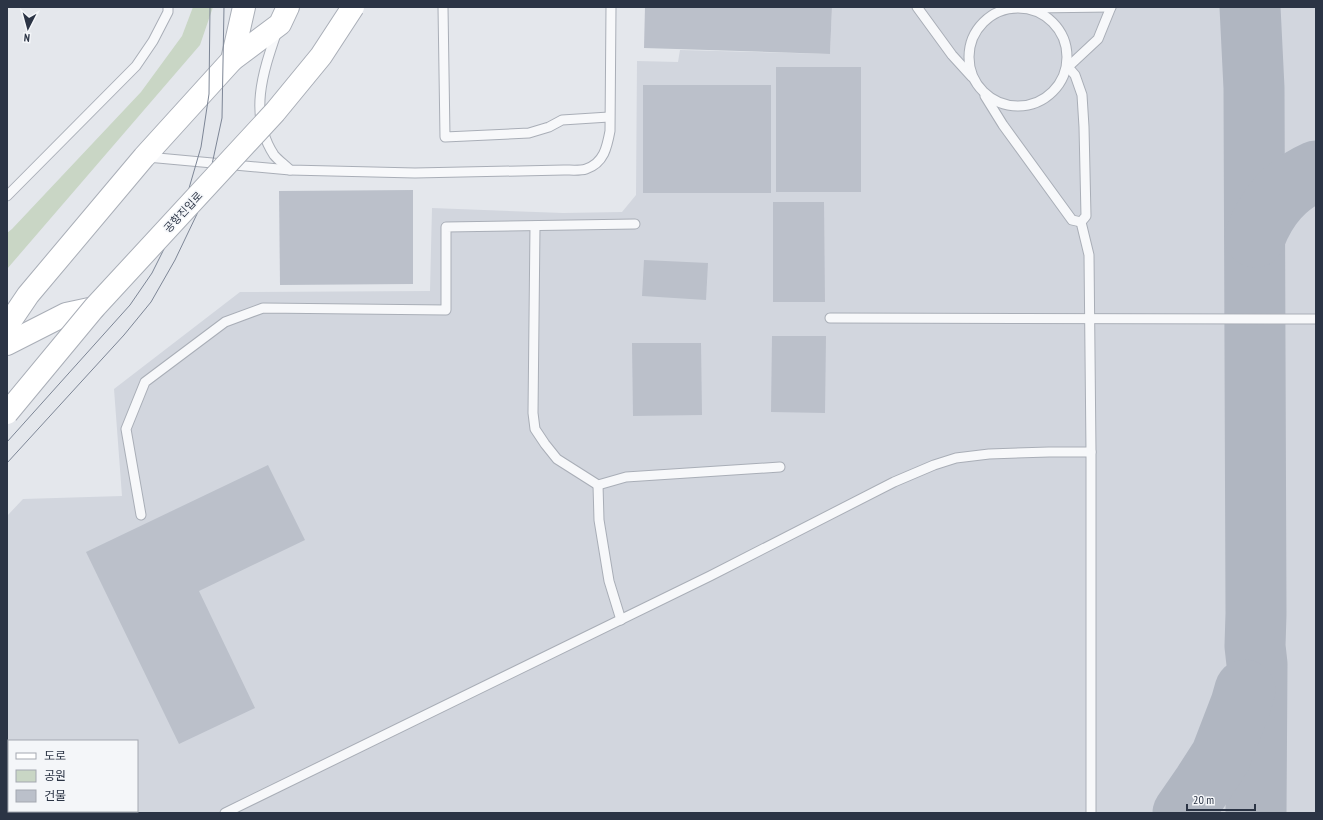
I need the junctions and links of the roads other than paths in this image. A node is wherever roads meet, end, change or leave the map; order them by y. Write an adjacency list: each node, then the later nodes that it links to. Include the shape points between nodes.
1 (168, 7): 18 (lane, via 154,41 136,66)
2 (244, 7): 12 (main road)
3 (354, 7): 24 (main road, 공항진입로, bridge, via 321,56 275,112)
4 (443, 7): 15 (lane, via 445,137 529,133 562,120)
5 (611, 7): 15 (lane)
6 (917, 7): 14 (lane, via 952,55)
7 (996, 7): 10 (lane)
8 (1111, 7): 9 (lane); 13 (lane, via 1098,39)
9 (1023, 8): 10 (lane); 13 (lane, via 1039,12 1053,21 1063,35 1068,50)
10 (1006, 9): 14 (lane, via 991,16 979,27 971,42 968,57 971,73)
11 (284, 15): 12 (main road); 17 (lane, via 260,90 260,114 266,141 275,156)
12 (232, 60): 16 (main road)
13 (1068, 67): 14 (lane, via 1062,82 1051,95 1037,104 1021,107 1005,105 990,98); 19 (lane, via 1075,75 1082,95 1086,216)
14 (980, 87): 19 (lane, via 1003,125 1072,220)
15 (609, 117): 17 (lane, via 610,131 606,150 597,163 586,169 453,173)
16 (144, 157): 17 (lane); 22 (main road)
17 (290, 170)
18 (7, 196)
19 (1081, 222): 26 (lane, via 1089,255)
20 (635, 224): 21 (lane)
21 (535, 226): 33 (lane, via 535,429 557,460); 34 (lane, via 446,226 446,310 262,308 224,322 145,382 126,429)
22 (28, 295): 23 (main road); 28 (main road)
23 (7, 301)
24 (94, 308): 29 (main road, via 66,314); 30 (main road, 공항진입로, bridge)
25 (830, 318): 26 (lane)
26 (1090, 319): 27 (lane); 31 (lane)
27 (1316, 319)
28 (7, 326)
29 (7, 344)
30 (7, 413)
31 (1091, 452): 35 (lane, via 989,454 956,458 934,465 894,482); 37 (lane)
32 (780, 467): 33 (lane, via 626,477)
33 (598, 485): 35 (lane, via 599,520 609,581)
34 (141, 515)
35 (621, 620): 36 (lane)
36 (225, 813)
37 (1091, 813)

